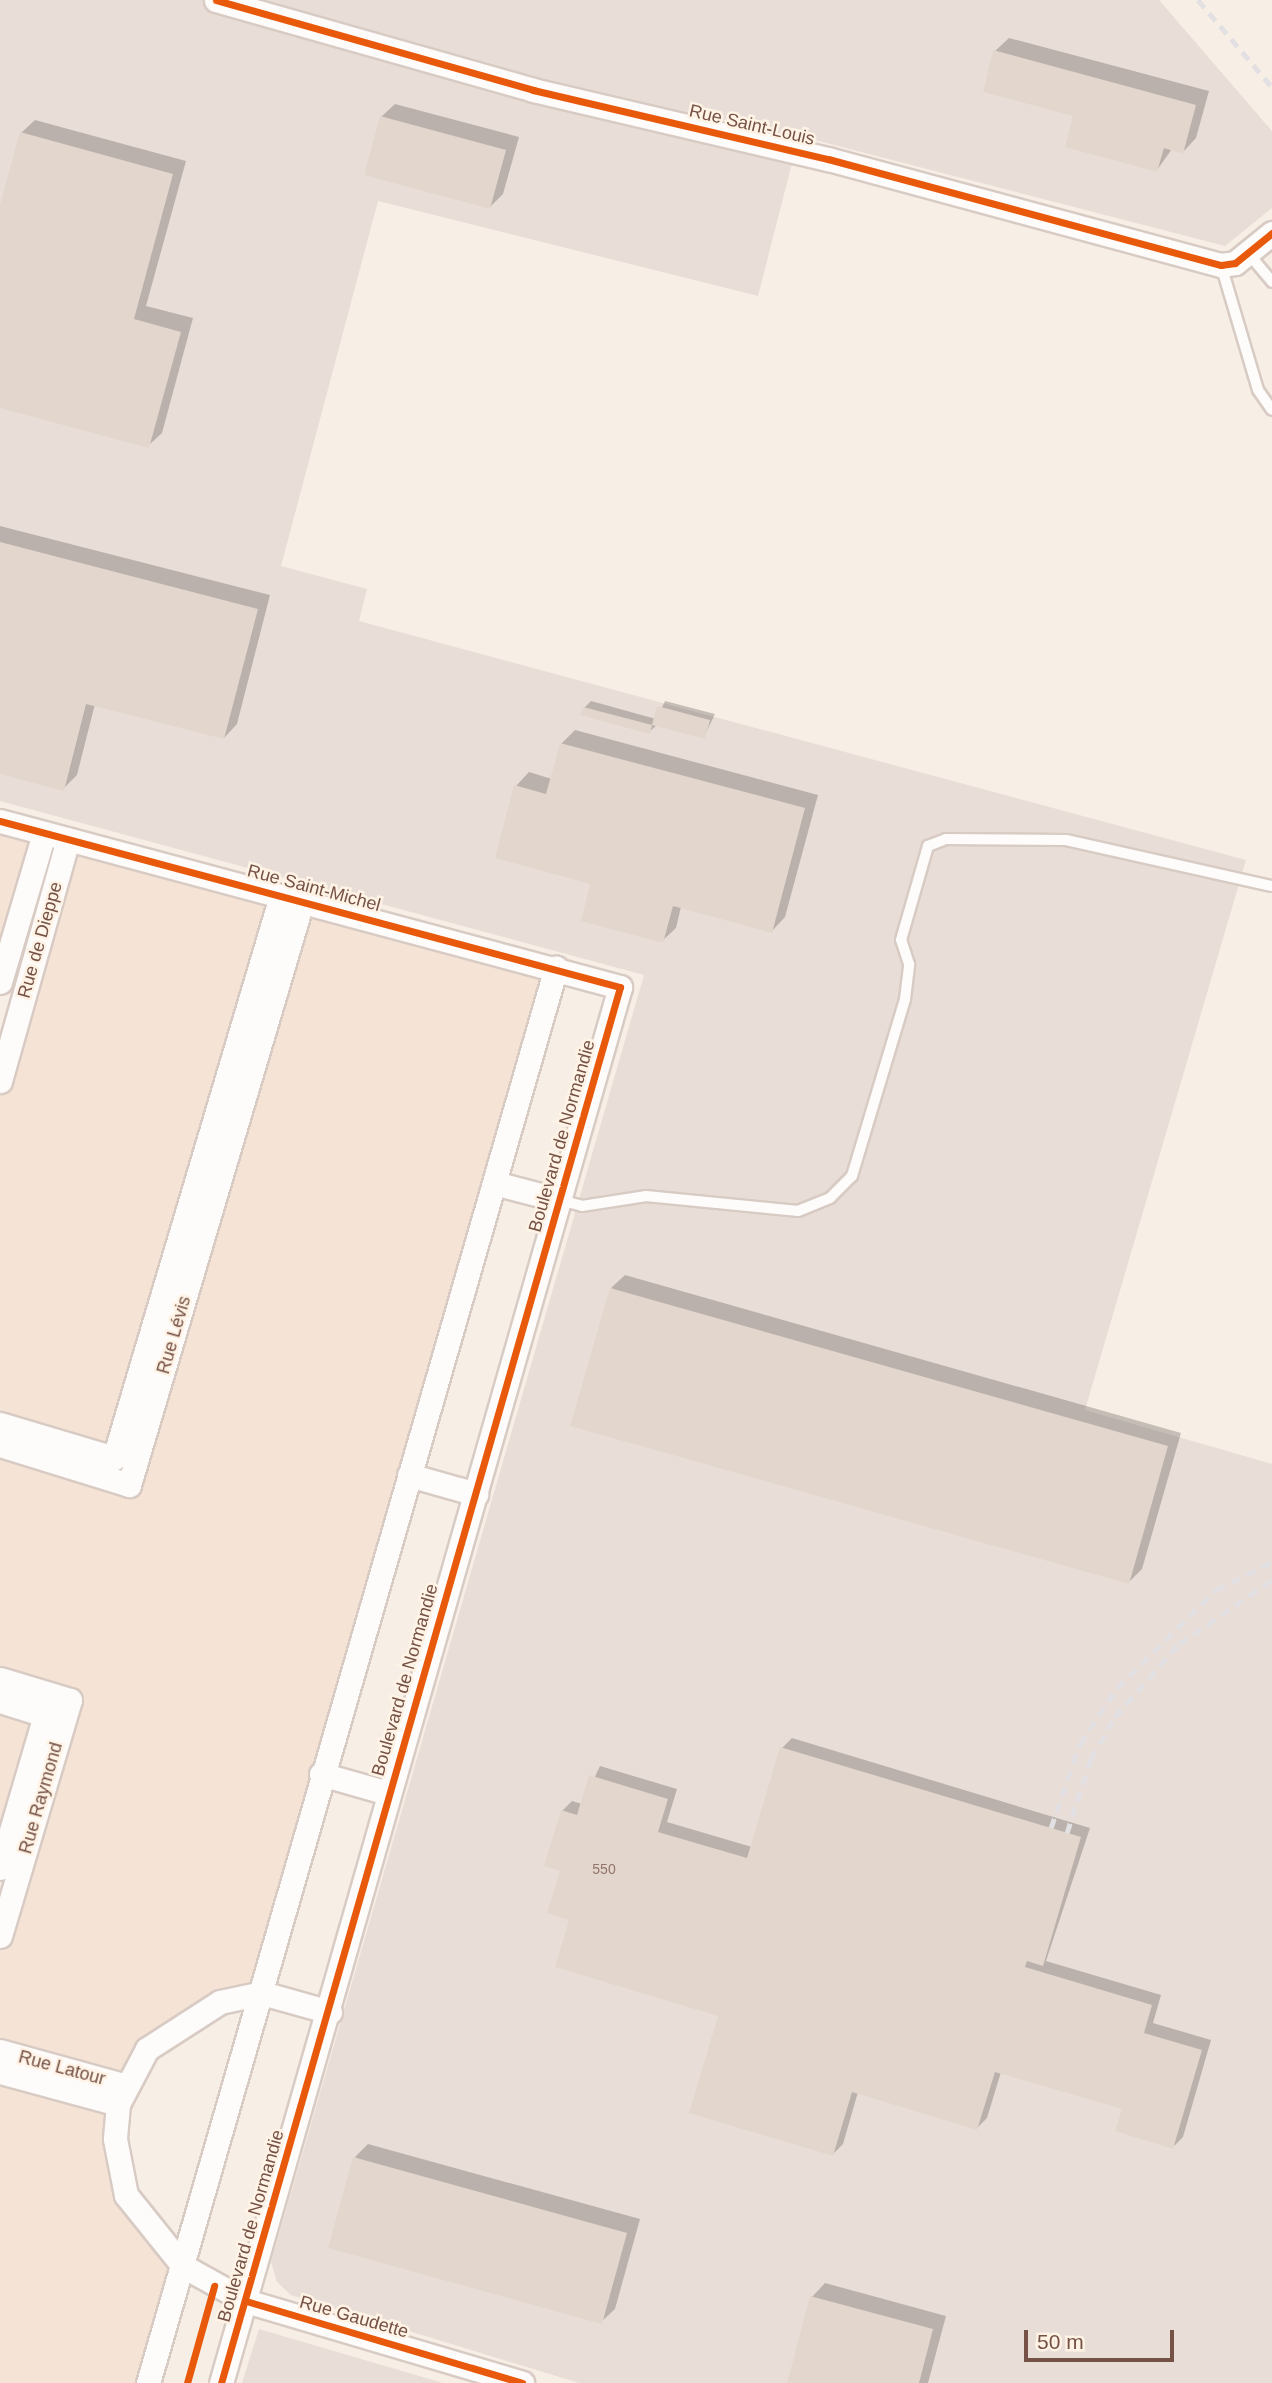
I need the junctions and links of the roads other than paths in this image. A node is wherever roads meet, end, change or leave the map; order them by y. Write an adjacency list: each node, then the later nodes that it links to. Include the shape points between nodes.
1 (216, 0): 4 (street, Rue Saint-Louis, via 533,90 828,159)
2 (1272, 233): 3 (street)
3 (1248, 253): 4 (street); 5 (lane)
4 (1221, 265): 6 (lane, via 1258,390)
5 (1272, 282)
6 (1272, 411)
7 (0, 821): 8 (street, Rue Saint-Michel)
8 (44, 833): 9 (street, Rue Saint-Michel); 13 (street, Rue de Dieppe)
9 (68, 839): 11 (street, Rue Saint-Michel); 15 (street, Rue de Dieppe)
10 (1272, 886): 18 (lane, via 1066,840 946,839 928,846 901,940 909,964 905,999 852,1176 830,1198 798,1211 646,1196 582,1206)
11 (291, 899): 12 (street, Rue Saint-Michel); 16 (street, Rue Lévis)
12 (556, 968): 14 (street, Rue Saint-Michel); 17 (street)
13 (0, 982)
14 (620, 987): 18 (street, Boulevard de Normandie)
15 (0, 1082)
16 (207, 1183): 21 (street, Rue Lévis); 23 (street, Rue Lévis)
17 (498, 1184): 18 (street, Boulevard de Normandie); 22 (street)
18 (560, 1200): 24 (street, Boulevard de Normandie)
19 (0, 1424): 21 (street)
20 (0, 1446): 23 (street)
21 (114, 1458): 23 (street)
22 (409, 1475): 24 (street); 29 (street)
23 (130, 1485)
24 (476, 1494): 30 (street, Boulevard de Normandie)
25 (0, 1679): 26 (street)
26 (69, 1700): 28 (street, Rue Raymond); 32 (street, Rue Raymond)
27 (0, 1702): 28 (street, Rue Raymond)
28 (45, 1715): 31 (street, Rue Raymond)
29 (321, 1774): 30 (street, Boulevard de Normandie); 33 (street)
30 (388, 1793): 34 (street, Boulevard de Normandie)
31 (0, 1868)
32 (0, 1936)
33 (262, 1993): 34 (street, Rue Latour); 37 (street, Rue Latour, via 220,2002 147,2049); 38 (street)
34 (330, 2012): 39 (street, Boulevard de Normandie)
35 (0, 2051): 37 (street, Rue Latour)
36 (0, 2072): 37 (street, Rue Latour)
37 (121, 2095): 38 (street, Rue Latour, via 114,2139 127,2195)
38 (183, 2266): 39 (street, Rue Gaudette); 40 (street)
39 (246, 2301): 41 (street, Boulevard de Normandie); 42 (street, Rue Gaudette)
40 (148, 2383)
41 (221, 2383)
42 (522, 2383)

